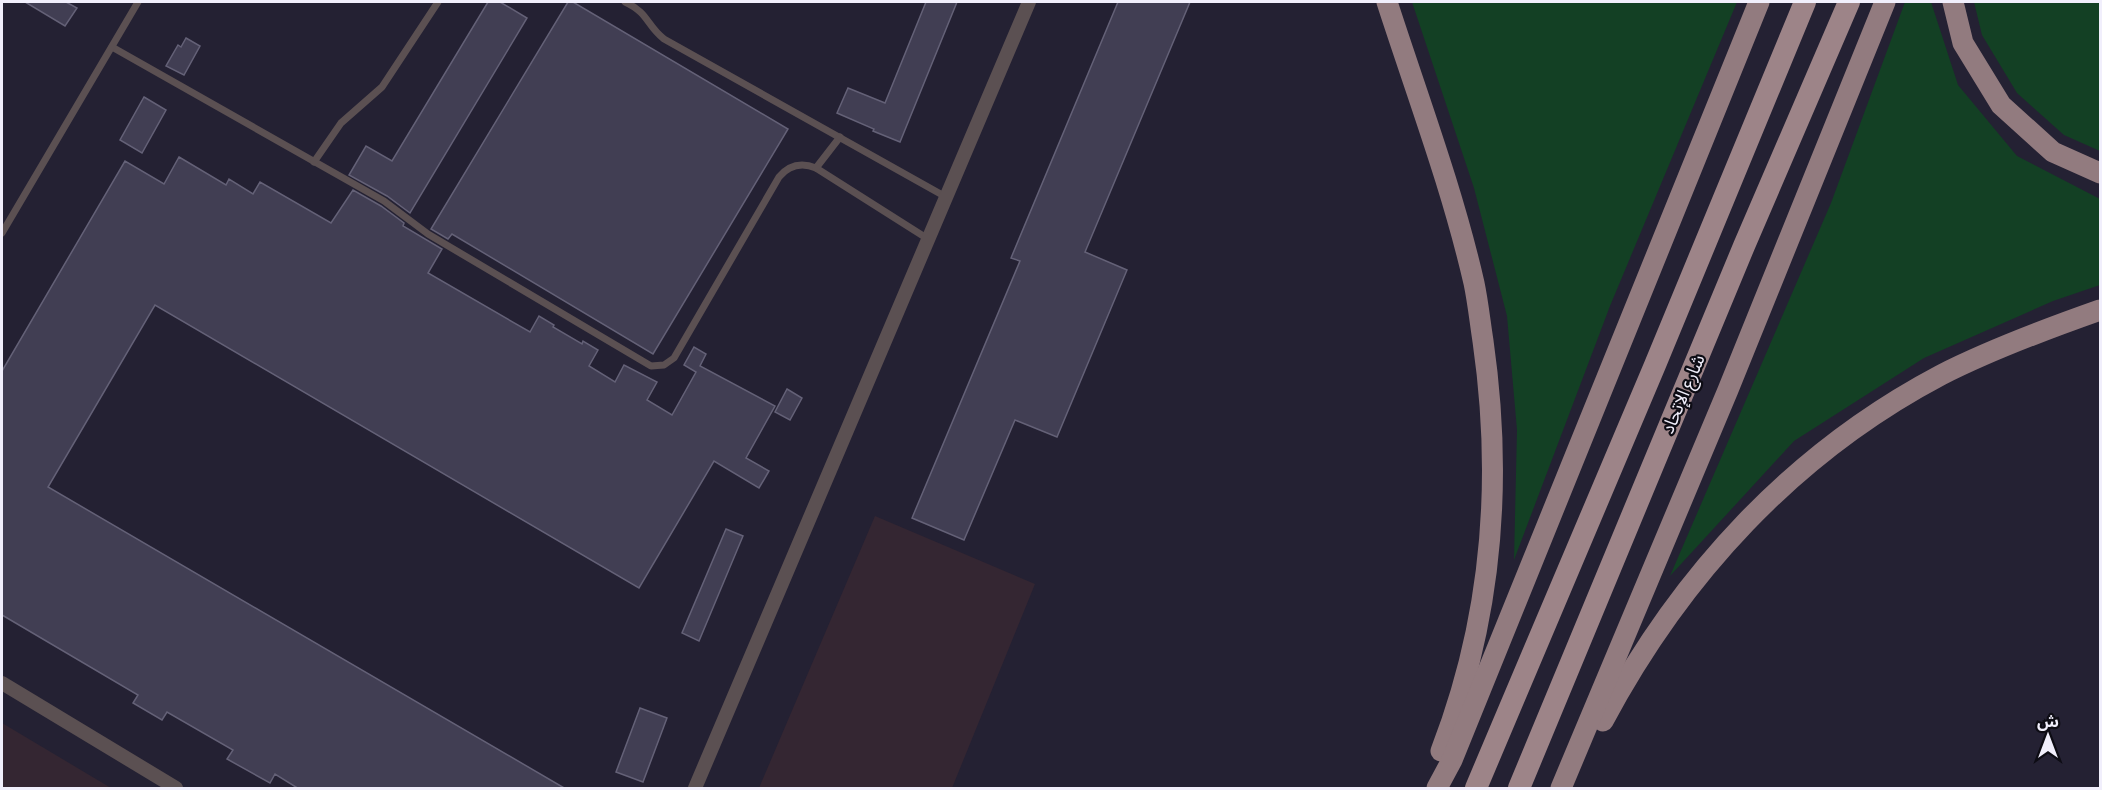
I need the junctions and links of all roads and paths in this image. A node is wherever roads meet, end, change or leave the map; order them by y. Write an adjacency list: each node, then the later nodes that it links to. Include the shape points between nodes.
1 (138, 2): 11 (lane)
2 (438, 2): 13 (lane, via 382,87 341,123)
3 (625, 2): 12 (lane, via 643,12 664,39)
4 (1029, 2): 16 (street)
5 (1387, 2): 23 (main road, via 1445,177 1472,274 1490,388 1493,484 1485,588 1471,660)
6 (1759, 2): 24 (main road)
7 (1805, 2): 25 (highway, شارع الإتحاد)
8 (1849, 2): 26 (highway, شارع الإتحاد)
9 (1885, 2): 27 (main road)
10 (1953, 2): 15 (main road, via 1963,43 2001,105 2053,152)
11 (112, 47): 13 (lane); 17 (lane)
12 (840, 137): 14 (lane); 16 (lane)
13 (314, 162): 14 (lane, via 384,201 428,234 644,364 657,366 669,363 678,353 783,172 795,165)
14 (816, 168): 18 (lane)
15 (2100, 173)
16 (946, 196): 18 (street)
17 (2, 233)
18 (928, 239): 22 (street)
19 (2100, 310): 28 (main road, via 2022,338 1941,375 1864,421 1798,471 1743,525 1682,596 1625,680)
20 (2, 683): 21 (street)
21 (176, 789)
22 (695, 789)
23 (1427, 789)
24 (1437, 789)
25 (1476, 789)
26 (1519, 789)
27 (1562, 789)
28 (1568, 789)

